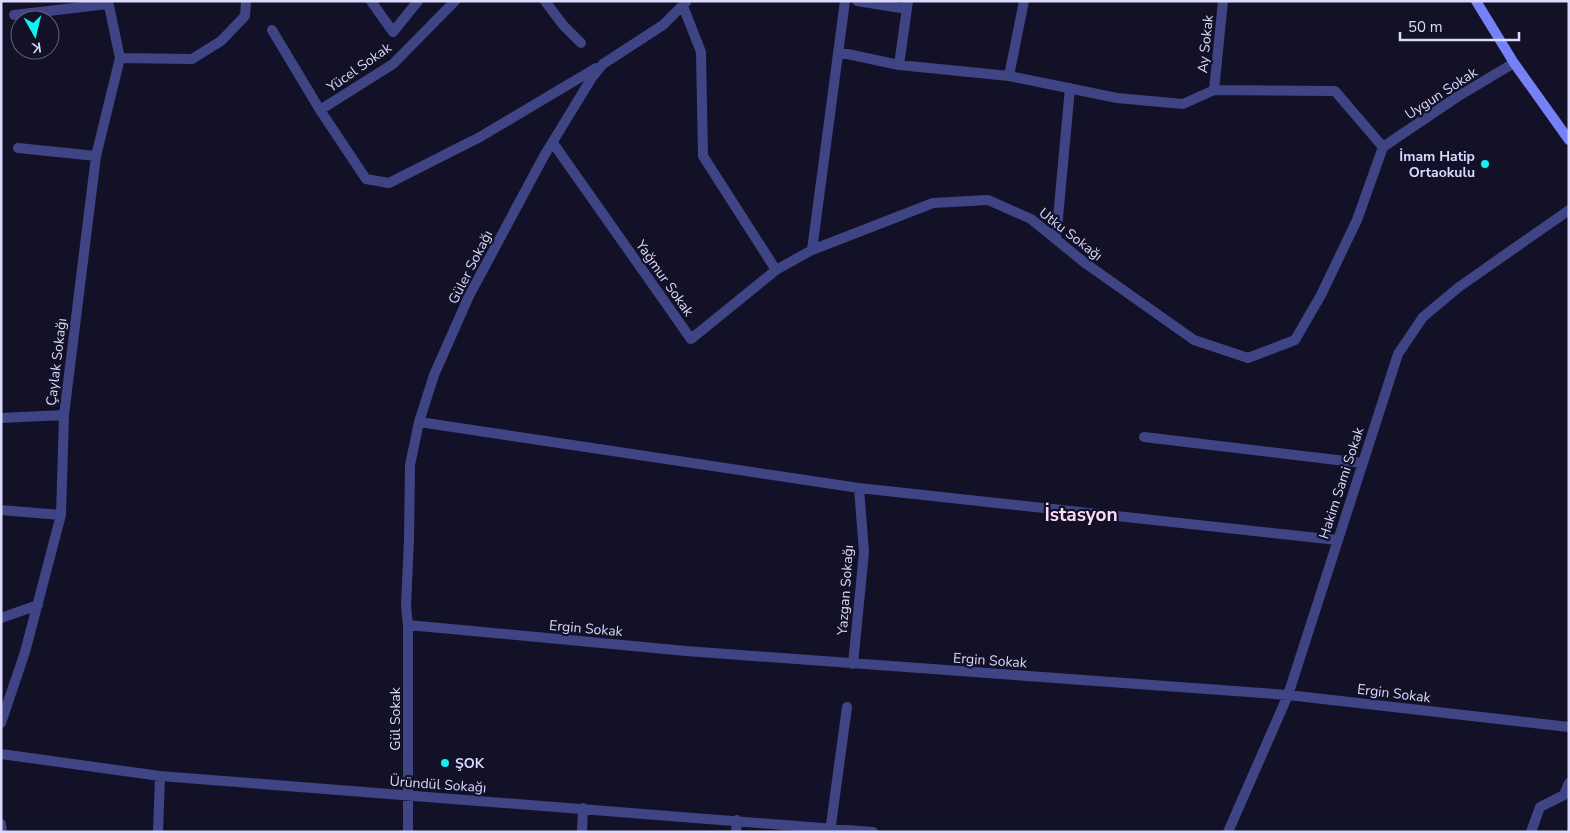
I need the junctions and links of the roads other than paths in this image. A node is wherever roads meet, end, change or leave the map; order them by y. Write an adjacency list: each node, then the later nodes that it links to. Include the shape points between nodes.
1 (246, 1): 18 (street, via 245,16 221,41 192,59)
2 (371, 1): 3 (street, Yücel Sokak, via 393,32)
3 (418, 1)
4 (545, 1): 16 (street)
5 (845, 1): 17 (street)
6 (858, 1): 13 (street)
7 (1024, 1): 22 (street)
8 (1223, 1): 24 (street, Ay Sokak)
9 (1476, 1): 19 (street)
10 (455, 2): 25 (street, Yücel Sokak, via 393,64)
11 (108, 3): 14 (street); 18 (street, Çaylak Sokağı)
12 (685, 4): 20 (street, Güler Sokağı, via 663,25); 34 (street, via 701,52 703,156)
13 (908, 5): 21 (street)
14 (53, 10)
15 (272, 30): 25 (street)
16 (581, 43)
17 (838, 52): 21 (street); 33 (street)
18 (120, 58): 30 (street, Çaylak Sokağı)
19 (1514, 63): 26 (street); 28 (street, Uygun Sokak)
20 (603, 64): 25 (street, via 480,137 388,183 366,180); 27 (street, Güler Sokağı)
21 (899, 65): 22 (street)
22 (1009, 76): 23 (street)
23 (1070, 88): 24 (street, via 1118,98 1183,104); 32 (street)
24 (1214, 90): 28 (street, via 1335,91)
25 (320, 110)
26 (1569, 140)
27 (553, 143): 34 (street, Yağmur Sokak, via 691,339); 37 (street, Güler Sokağı, via 469,296 434,375)
28 (1383, 147): 32 (street, Utku Sokağı, via 1357,220 1295,340 1248,358 1194,340)
29 (18, 148): 30 (street)
30 (96, 156): 35 (street, Çaylak Sokağı)
31 (1569, 210): 39 (street, Hakim Sami Sokak, via 1459,287 1423,317 1398,354)
32 (1056, 239): 33 (street, Utku Sokağı, via 1032,219 988,200 933,203)
33 (812, 250): 34 (street, Utku Sokağı)
34 (776, 270)
35 (64, 415): 36 (street); 42 (street, Çaylak Sokağı)
36 (1, 418)
37 (418, 422): 40 (street); 45 (street, Güler Sokağı, via 410,465)
38 (1144, 437): 39 (street)
39 (1362, 463): 43 (street, Hakim Sami Sokak)
40 (859, 488): 43 (street); 48 (street, Yazgan Sokağı, via 864,552)
41 (1, 510): 42 (street)
42 (61, 515): 44 (street, Çaylak Sokağı)
43 (1337, 540): 49 (street, Hakim Sami Sokak)
44 (38, 605): 46 (street); 51 (street, Çaylak Sokağı)
45 (406, 606): 47 (street, Gül Sokak)
46 (1, 618)
47 (408, 625): 48 (street, Ergin Sokak); 56 (street, Gül Sokak)
48 (853, 664): 49 (street, Ergin Sokak)
49 (1288, 695): 52 (street, Ergin Sokak); 67 (street, Hakim Sami Sokak)
50 (847, 707): 60 (street)
51 (1, 723)
52 (1569, 727)
53 (1, 754): 54 (street, Üründül Sokağı)
54 (160, 776): 56 (street, Üründül Sokağı); 62 (street)
55 (1569, 783): 68 (street, via 1564,795 1540,807)
56 (409, 795): 57 (street, Üründül Sokağı); 63 (street, Gül Sokak)
57 (583, 808): 58 (street, Üründül Sokağı); 64 (street)
58 (737, 820): 60 (street, Üründül Sokağı); 65 (street)
59 (1, 824): 61 (street)
60 (830, 830): 66 (street, Üründül Sokağı)
61 (2, 832)
62 (158, 832)
63 (408, 832)
64 (582, 832)
65 (736, 832)
66 (873, 832)
67 (1228, 832)
68 (1531, 832)

